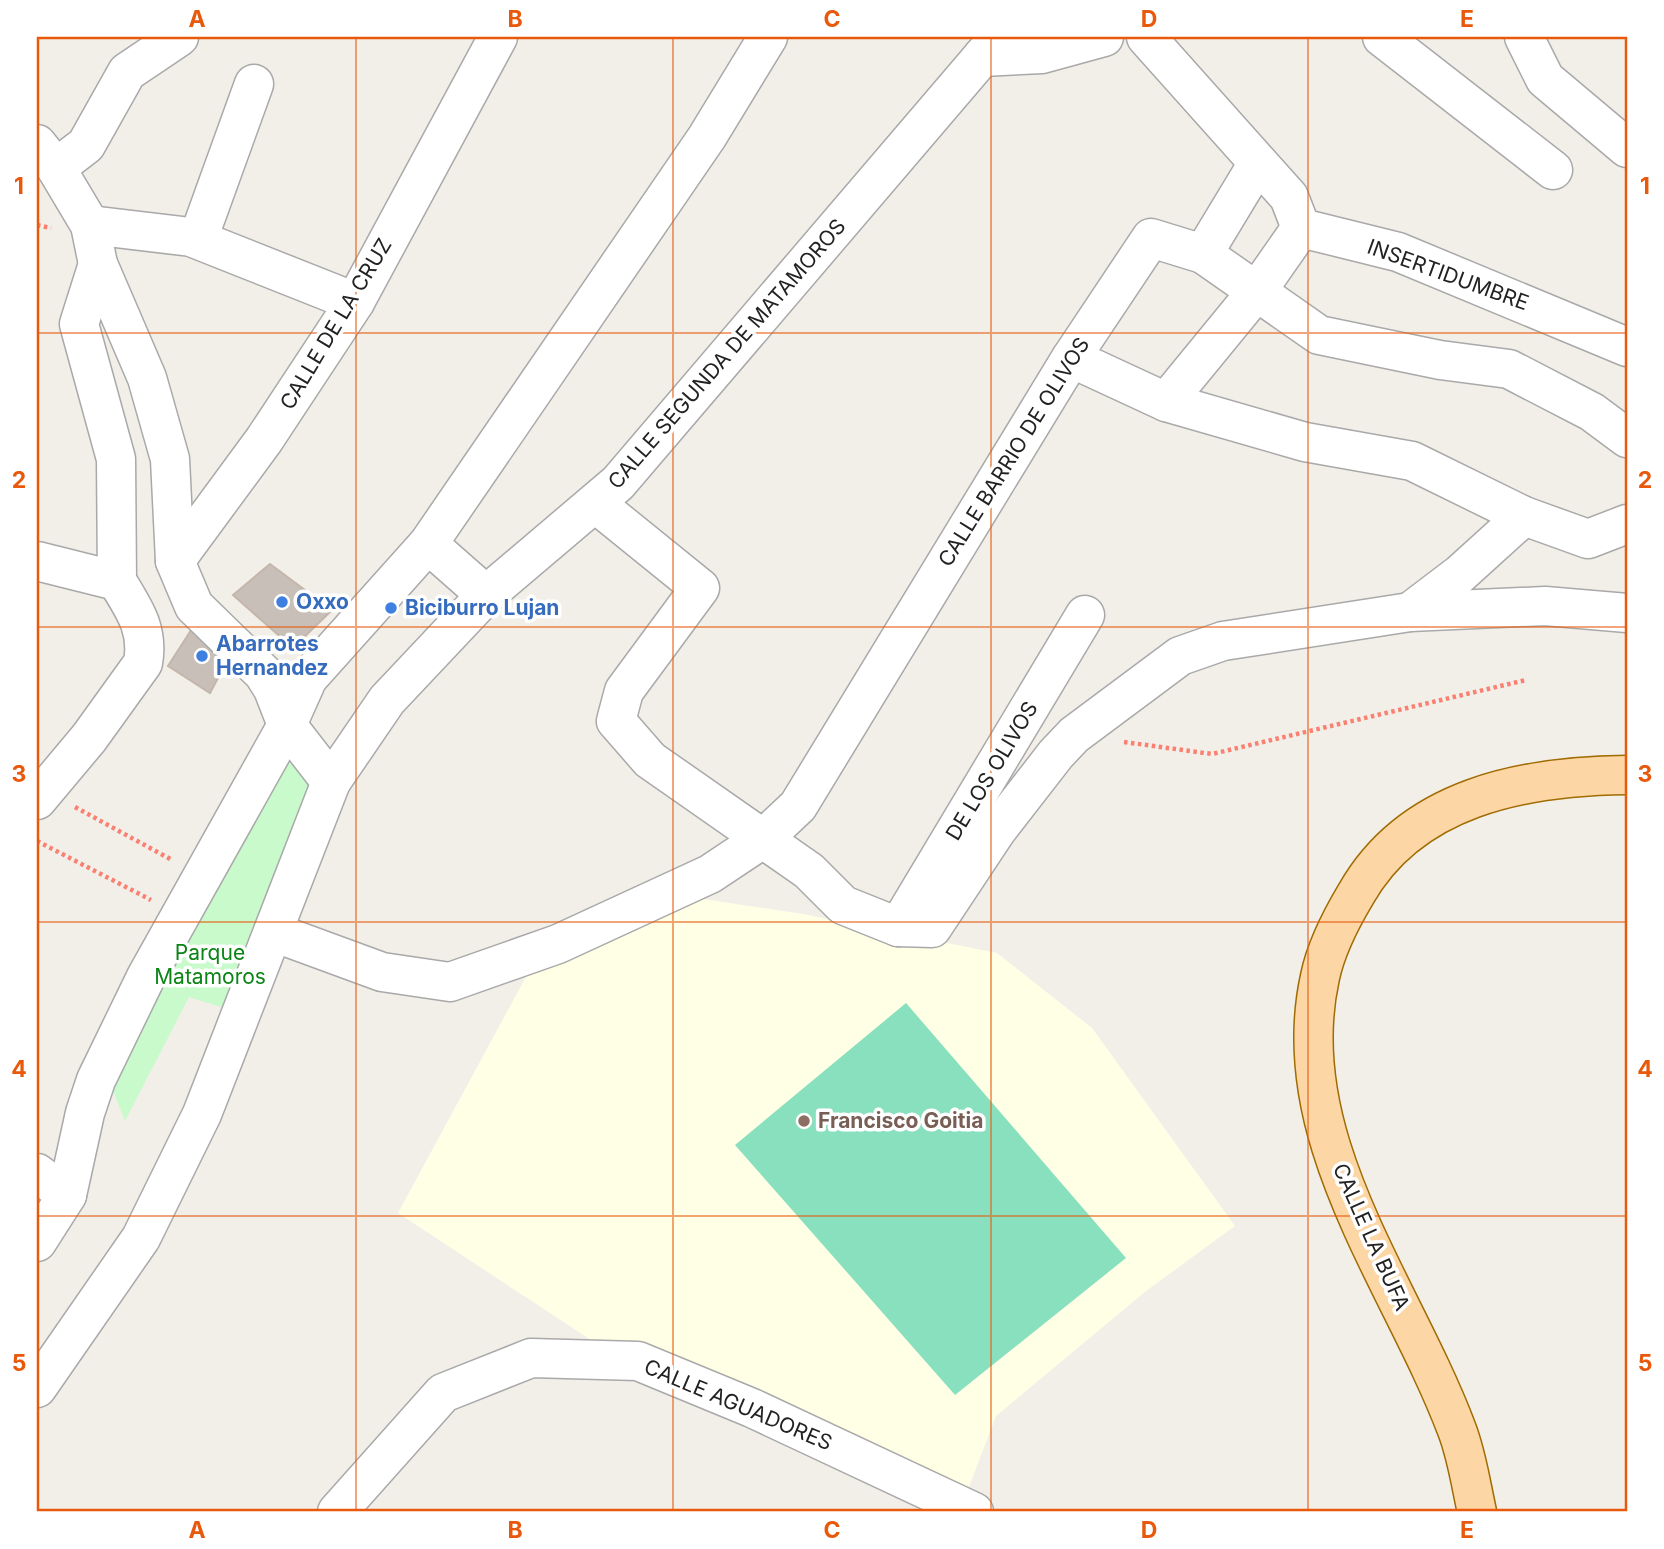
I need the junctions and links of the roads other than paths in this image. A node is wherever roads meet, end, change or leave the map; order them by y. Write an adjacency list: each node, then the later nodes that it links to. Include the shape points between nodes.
1 (179, 37): 11 (street, via 127,72 86,145)
2 (498, 37): 20 (street, CALLE DE LA CRUZ)
3 (768, 37): 28 (street, via 708,137)
4 (1104, 37): 8 (street, via 1042,54)
5 (1146, 37): 12 (street)
6 (1382, 37): 13 (street)
7 (1524, 37): 10 (street, via 1545,79)
8 (991, 47): 25 (street, CALLE SEGUNDA DE MATAMOROS, via 618,483)
9 (254, 84): 16 (street)
10 (1627, 148)
11 (46, 156): 14 (street)
12 (1258, 163): 15 (street, via 1289,197); 17 (street)
13 (1553, 170)
14 (90, 225): 16 (street); 18 (street)
15 (1301, 228): 19 (street); 21 (street, INSERTIDUMBRE, via 1398,252)
16 (198, 239): 20 (street)
17 (1203, 254): 19 (street); 22 (street, CALLE BARRIO DE OLIVOS, via 1151,238)
18 (97, 264): 30 (street, via 147,378 170,459); 31 (street, via 79,324 116,459)
19 (1256, 291): 23 (street); 24 (street, via 1319,335 1509,369 1592,412)
20 (355, 302): 30 (street, CALLE DE LA CRUZ, via 264,440)
21 (1627, 347)
22 (1071, 358): 23 (street); 40 (street, CALLE BARRIO DE OLIVOS, via 798,806)
23 (1166, 402): 26 (street, via 1305,442 1412,461)
24 (1627, 438)
25 (595, 503): 32 (street, CALLE SEGUNDA DE MATAMOROS); 40 (street, via 700,588 624,691 616,721 650,760)
26 (1524, 516): 27 (street, via 1588,539); 33 (street)
27 (1627, 524)
28 (428, 544): 32 (street); 36 (street, via 308,678)
29 (37, 561): 31 (street)
30 (175, 561): 36 (street, via 194,606 263,673)
31 (117, 581): 39 (street, via 143,622 143,663)
32 (485, 596): 38 (street, CALLE SEGUNDA DE MATAMOROS, via 387,700)
33 (1410, 612): 34 (street, via 1545,606); 41 (street, via 1223,641 1180,656 1074,735)
34 (1627, 613)
35 (1085, 615): 41 (street, DE LOS OLIVOS)
36 (288, 725): 38 (street); 44 (street, via 180,915 96,1080)
37 (1627, 775): 49 (main road, CALLE LA BUFA, via 1497,789 1428,818 1385,853 1365,878 1320,975 1314,1048 1324,1120 1348,1193 1458,1431)
38 (331, 782): 42 (street)
39 (42, 796)
40 (764, 838): 41 (street, via 809,871 843,905); 42 (street, CALLE BARRIO DE OLIVOS, via 710,874 558,944 450,982 382,972)
41 (915, 928)
42 (273, 932): 46 (street, via 202,1114 141,1238)
43 (37, 1173): 44 (street)
44 (67, 1195): 45 (street)
45 (37, 1242)
46 (37, 1388)
47 (337, 1512): 48 (street, CALLE AGUADORES, via 443,1393 531,1358 638,1361 752,1408)
48 (974, 1512)
49 (1476, 1512)

